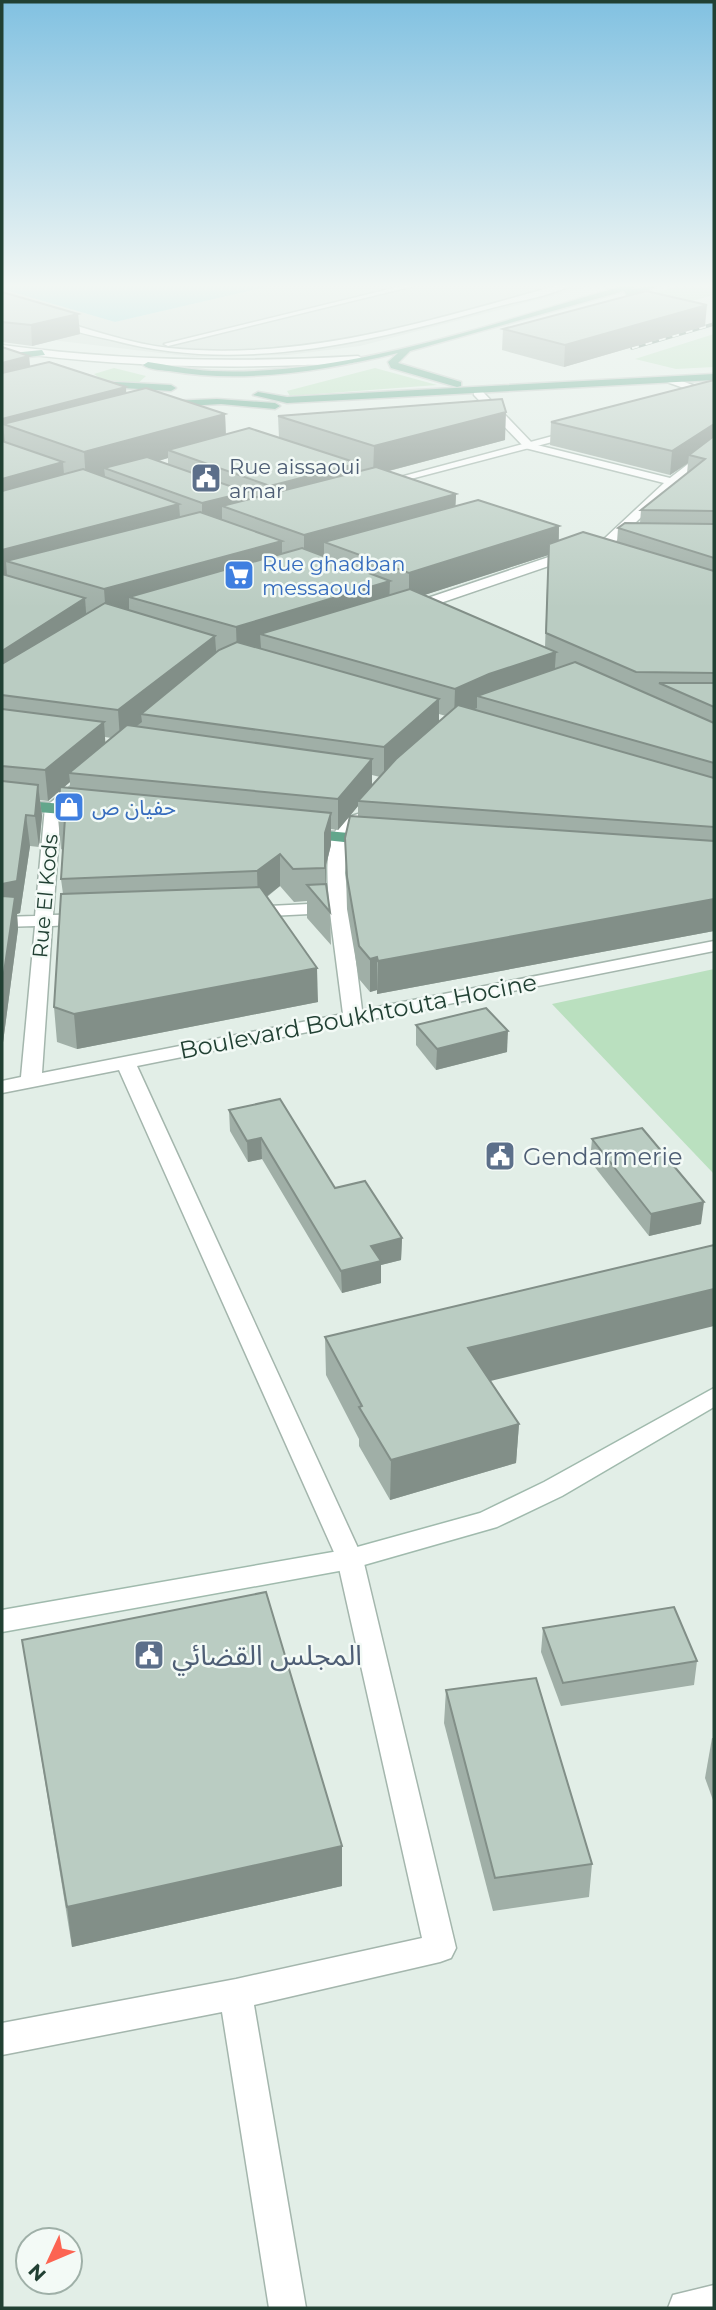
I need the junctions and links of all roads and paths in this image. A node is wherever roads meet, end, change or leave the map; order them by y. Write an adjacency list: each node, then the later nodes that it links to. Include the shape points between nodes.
1 (481, 391): 15 (street)
2 (101, 392): 7 (main road)
3 (174, 392): 9 (main road)
4 (264, 392): 8 (main road)
5 (463, 392): 8 (main road)
6 (714, 396): 11 (street)
7 (120, 399)
8 (259, 401): 9 (main road); 12 (main road)
9 (221, 402): 12 (main road)
10 (153, 403): 12 (main road)
11 (687, 403)
12 (189, 405)
13 (162, 413): 14 (street)
14 (175, 417)
15 (501, 418): 16 (street); 18 (street)
16 (487, 419)
17 (581, 432): 18 (street)
18 (529, 446): 20 (street); 21 (street, via 374,483)
19 (713, 452): 20 (street)
20 (672, 482): 22 (street)
21 (408, 492)
22 (609, 541): 23 (street); 25 (street)
23 (635, 541)
24 (560, 542): 25 (street)
25 (586, 550): 26 (street); 27 (street, via 403,608)
26 (611, 559)
27 (437, 619)
28 (93, 774): 31 (street, Rue El Kods)
29 (373, 803): 34 (street)
30 (2, 804): 31 (main road)
31 (53, 807): 32 (main road); 39 (street, Rue El Kods)
32 (108, 813)
33 (285, 832): 34 (main road)
34 (340, 838): 35 (main road); 36 (street, via 336,853)
35 (395, 842)
36 (339, 908): 37 (street); 42 (street)
37 (231, 913)
38 (109, 918): 39 (street)
39 (42, 921): 40 (street); 44 (street, Rue El Kods)
40 (2, 922)
41 (714, 946): 42 (street, Boulevard Boukhtouta Hocine)
42 (353, 1016): 43 (street, Boulevard Boukhtouta Hocine)
43 (125, 1062): 44 (street, Boulevard Boukhtouta Hocine); 47 (street)
44 (31, 1082): 45 (street, Boulevard Boukhtouta Hocine)
45 (2, 1087)
46 (714, 1396): 47 (street, via 553,1489 488,1520)
47 (349, 1559): 48 (street); 49 (street, via 440,1948)
48 (2, 1621)
49 (236, 1994): 50 (street); 52 (street)
50 (2, 2039)
51 (714, 2303): 53 (street)
52 (288, 2308)
53 (686, 2308)

